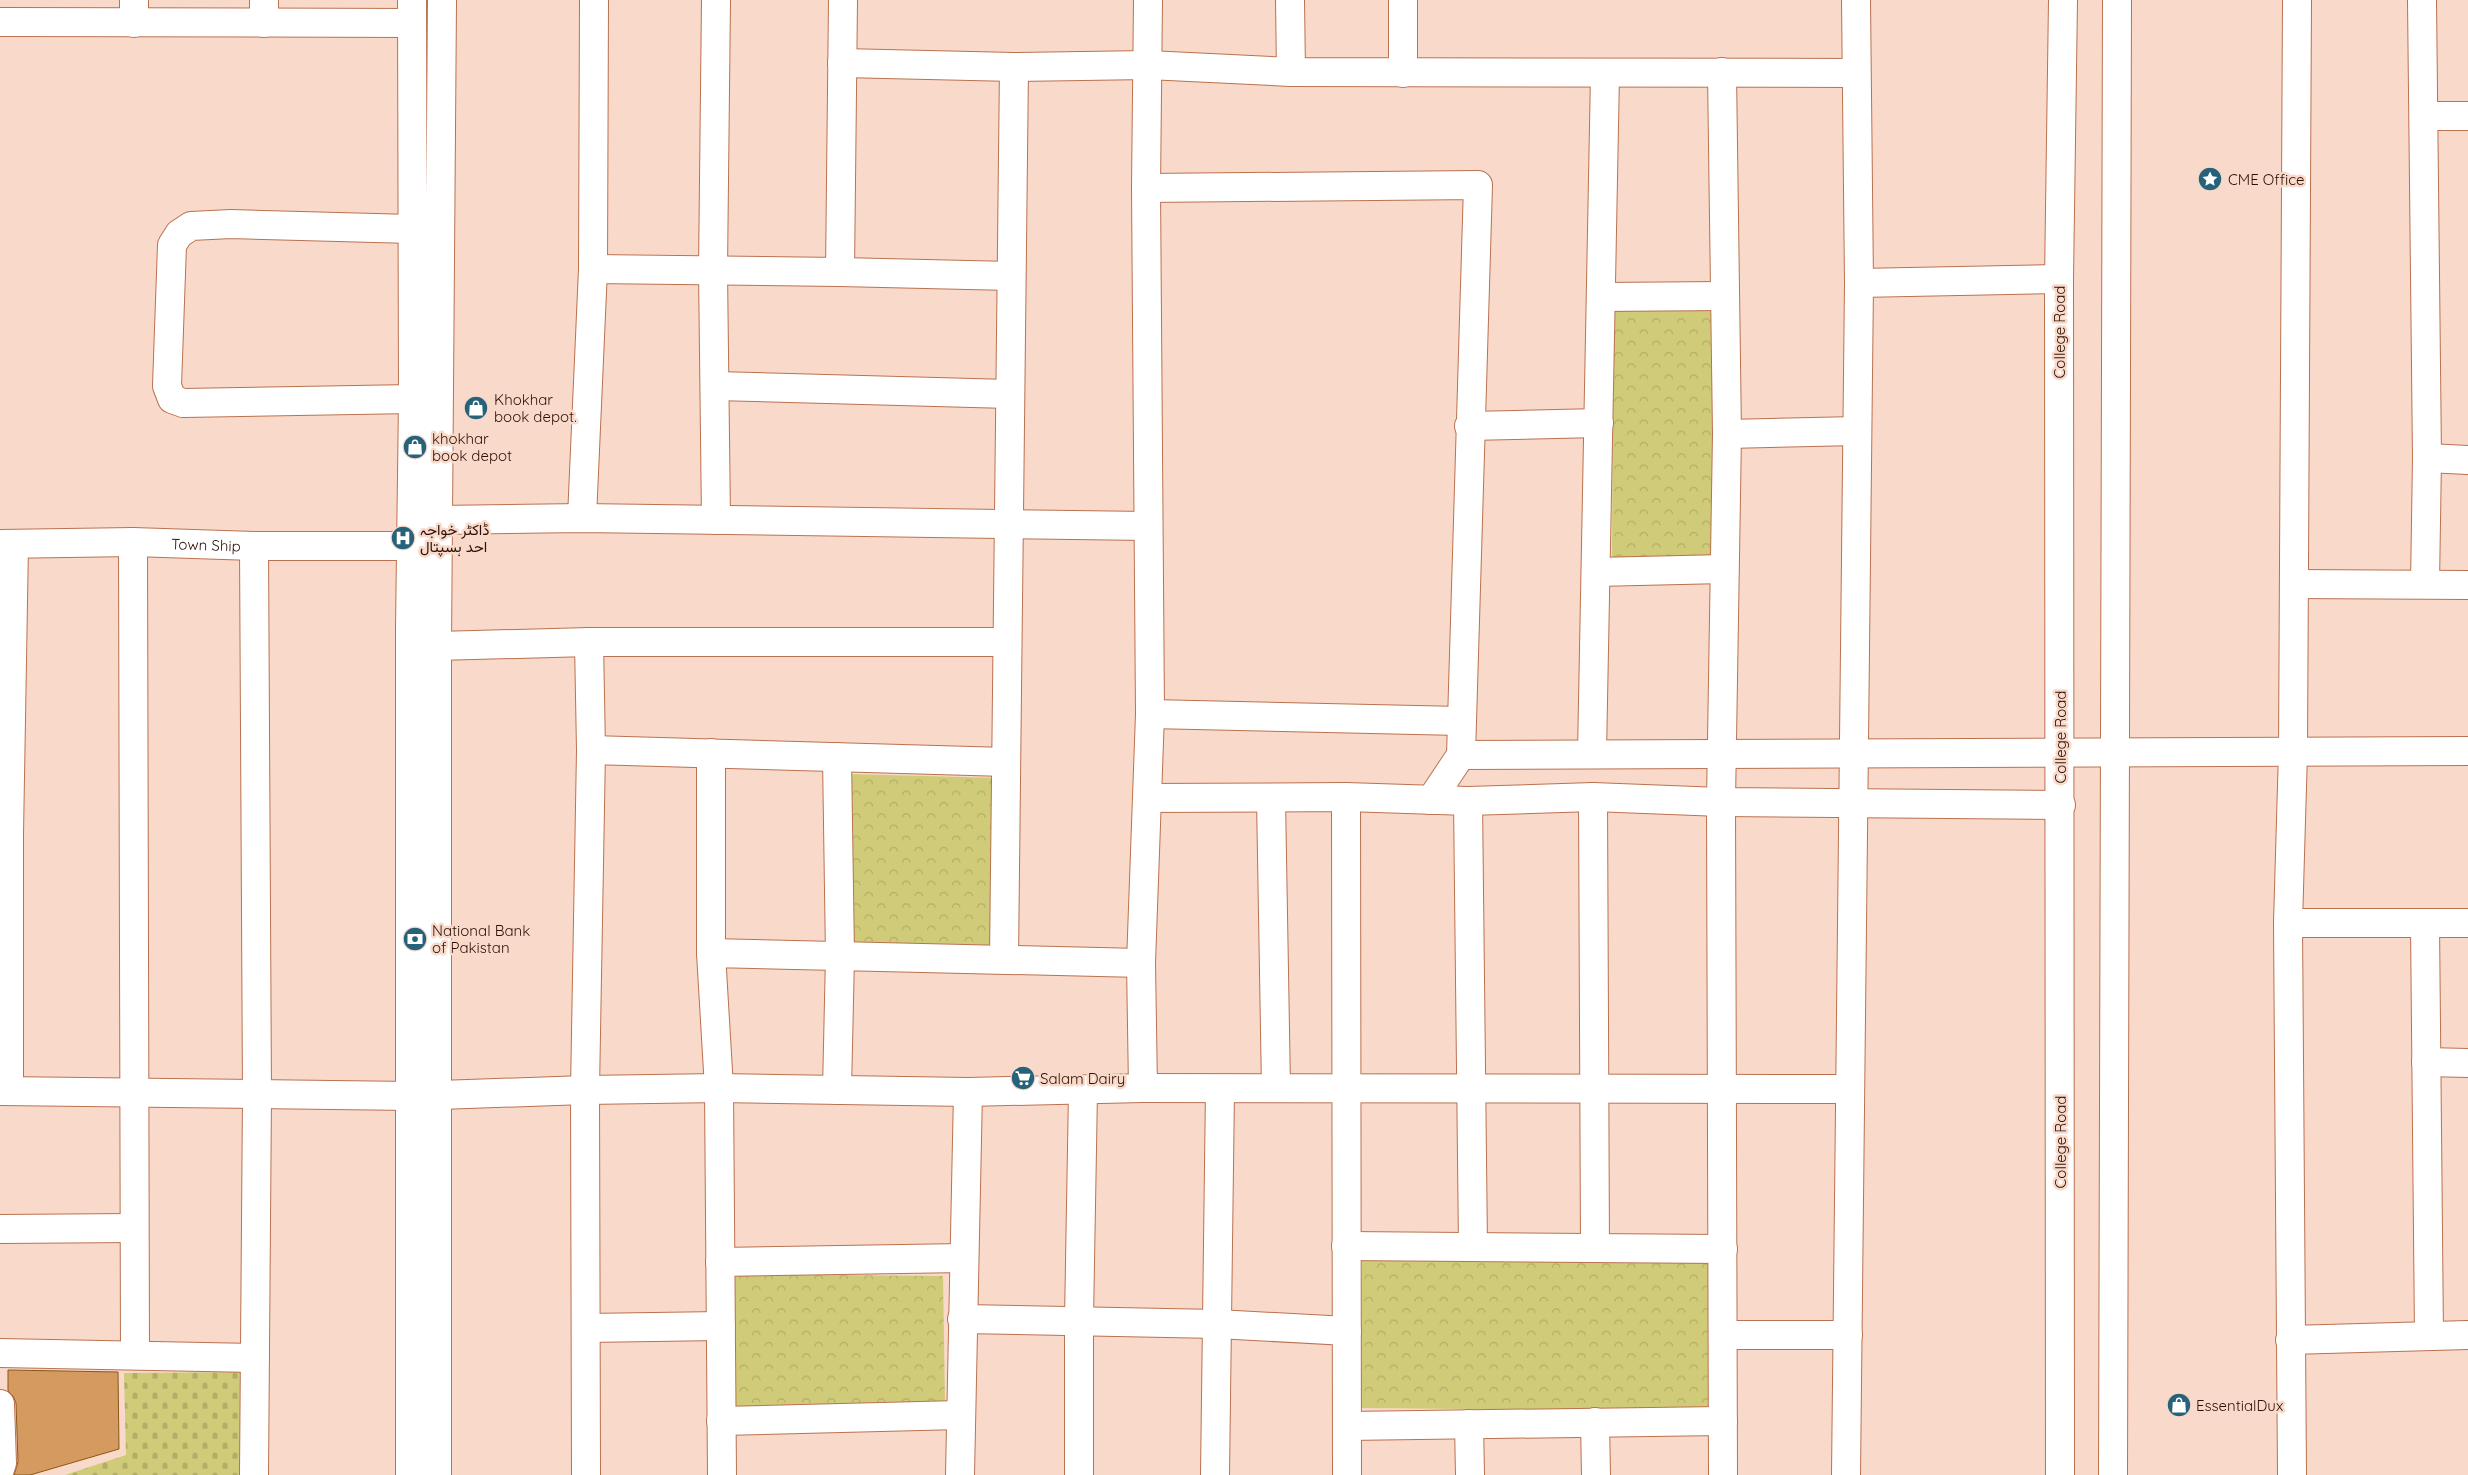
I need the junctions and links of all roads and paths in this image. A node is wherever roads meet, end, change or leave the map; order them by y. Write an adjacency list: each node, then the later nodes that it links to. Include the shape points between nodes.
1 (442, 0): 47 (street)
2 (594, 0): 29 (street)
3 (716, 0): 30 (street)
4 (843, 0): 17 (street)
5 (1148, 0): 18 (street)
6 (1290, 0): 20 (street)
7 (1403, 0): 22 (street)
8 (1856, 0): 23 (street)
9 (2063, 0): 33 (street, College Road)
10 (2117, 0): 73 (street)
11 (2297, 0): 57 (street)
12 (2422, 0): 25 (street)
13 (134, 11): 14 (street); 16 (street)
14 (264, 12): 15 (street)
15 (412, 12): 28 (street)
16 (7, 15)
17 (842, 63): 19 (street); 31 (street)
18 (1148, 65): 19 (street); 20 (street); 27 (street)
19 (1014, 67): 32 (street)
20 (1291, 72): 22 (street)
21 (1722, 72): 23 (street); 24 (street); 35 (street)
22 (1404, 73): 24 (street)
23 (1856, 73): 34 (street)
24 (1605, 74): 36 (street)
25 (2424, 116): 26 (street); 44 (street)
26 (2468, 116)
27 (1146, 188): 41 (street, via 1478,185); 50 (street)
28 (412, 229): 39 (street); 39 (street, via 231,224 191,226 179,234 172,245 167,386 172,399 183,403)
29 (593, 268): 30 (street); 46 (street)
30 (713, 270): 31 (street); 37 (street)
31 (840, 272): 32 (street)
32 (1011, 276): 38 (street)
33 (2059, 279): 34 (street); 67 (street, College Road)
34 (1859, 283): 42 (street)
35 (1724, 296): 36 (street); 43 (street)
36 (1601, 297): 40 (street)
37 (715, 386): 38 (street); 48 (street)
38 (1009, 394): 49 (street)
39 (414, 399): 54 (street)
40 (1599, 423): 41 (street); 56 (street)
41 (1469, 426): 64 (street)
42 (1858, 431): 43 (street); 72 (street)
43 (1727, 434): 55 (street)
44 (2427, 458): 45 (street); 58 (street)
45 (2468, 460)
46 (582, 518): 47 (street); 48 (street)
47 (438, 520): 62 (street)
48 (716, 520): 49 (street)
49 (1008, 524): 50 (street); 61 (street)
50 (1148, 526): 63 (street)
51 (133, 542): 52 (street, Town Ship); 53 (street, Town Ship); 110 (street)
52 (7, 544): 86 (street)
53 (254, 546): 54 (street, Town Ship); 111 (street)
54 (412, 546): 113 (street)
55 (1724, 568): 56 (street); 71 (street)
56 (1596, 572): 70 (street)
57 (2294, 584): 58 (street); 68 (street)
58 (2425, 584): 59 (street)
59 (2468, 585)
60 (589, 642): 61 (street); 62 (street); 65 (street)
61 (1007, 642): 76 (street)
62 (437, 646): 112 (street)
63 (1150, 714): 64 (street); 79 (street)
64 (1461, 721): 74 (street)
65 (591, 750): 69 (street); 105 (street)
66 (2468, 751): 68 (street)
67 (2060, 752): 72 (street); 73 (street); 85 (street, College Road)
68 (2293, 752): 73 (street); 87 (street)
69 (711, 754): 75 (street); 90 (street)
70 (1592, 754): 71 (street); 74 (street)
71 (1722, 754): 72 (street); 83 (street)
72 (1854, 754): 84 (street)
73 (2116, 754): 158 (street)
74 (1461, 755): 81 (street)
75 (837, 757): 76 (street); 91 (street)
76 (1006, 762): 92 (street)
77 (1346, 797): 80 (street); 81 (street); 99 (street)
78 (1593, 797): 82 (street); 83 (street); 101 (street)
79 (1149, 798): 80 (street); 93 (street)
80 (1271, 798): 98 (street)
81 (1431, 800): 82 (street)
82 (1468, 801): 100 (street)
83 (1721, 802): 84 (street); 103 (street)
84 (1852, 804): 85 (street); 104 (street)
85 (2061, 805): 157 (street, College Road)
86 (4, 835): 107 (street)
87 (2288, 923): 88 (street); 132 (street)
88 (2425, 923): 89 (street); 94 (street)
89 (2468, 923)
90 (711, 953): 91 (street); 96 (street)
91 (840, 956): 92 (street); 106 (street)
92 (1004, 960): 93 (street)
93 (1142, 963): 97 (street)
94 (2426, 1062): 95 (street); 131 (street)
95 (2468, 1063)
96 (719, 1088): 105 (street); 106 (street); 121 (street)
97 (1143, 1088): 102 (street); 108 (street)
98 (1276, 1088): 99 (street); 102 (street)
99 (1346, 1088): 100 (street); 116 (street)
100 (1472, 1088): 101 (street); 117 (street)
101 (1594, 1088): 103 (street); 118 (street)
102 (1220, 1089): 124 (street)
103 (1722, 1089): 104 (street); 119 (street)
104 (1850, 1089): 129 (street)
105 (585, 1090): 112 (street); 126 (street)
106 (837, 1090): 109 (street)
107 (5, 1091): 110 (street)
108 (1083, 1091): 109 (street); 123 (street)
109 (968, 1092): 120 (street)
110 (134, 1093): 111 (street); 115 (street)
111 (257, 1094): 113 (street); 135 (street)
112 (438, 1095): 113 (street); 146 (street)
113 (411, 1096): 145 (street)
114 (0, 1228): 115 (street)
115 (134, 1228): 134 (street)
116 (1346, 1246): 117 (street); 127 (street)
117 (1473, 1247): 118 (street)
118 (1595, 1248): 119 (street)
119 (1723, 1249): 128 (street)
120 (964, 1258): 121 (street); 122 (street)
121 (720, 1262): 125 (street)
122 (962, 1319): 123 (street); 137 (street)
123 (1079, 1320): 124 (street); 150 (street)
124 (1217, 1324): 127 (street); 151 (street)
125 (721, 1326): 126 (street); 138 (street)
126 (586, 1328): 147 (street)
127 (1347, 1331): 142 (street)
128 (1723, 1335): 129 (street); 139 (street)
129 (1848, 1335): 156 (street)
130 (2468, 1335): 131 (street)
131 (2429, 1336): 132 (street)
132 (2290, 1340): 159 (street)
133 (0, 1353): 134 (street)
134 (135, 1356): 135 (street)
135 (255, 1358): 144 (street)
136 (0, 1404): 143 (street)
137 (960, 1414): 138 (street); 149 (street)
138 (721, 1421): 148 (street)
139 (1723, 1421): 140 (street); 155 (street)
140 (1595, 1422): 141 (street); 154 (street)
141 (1469, 1424): 142 (street); 153 (street)
142 (1347, 1426): 152 (street)
143 (0, 1469)
144 (254, 1475)
145 (410, 1475)
146 (437, 1475)
147 (586, 1475)
148 (722, 1475)
149 (960, 1475)
150 (1079, 1475)
151 (1215, 1475)
152 (1347, 1475)
153 (1470, 1475)
154 (1596, 1475)
155 (1723, 1475)
156 (1846, 1475)
157 (2060, 1475)
158 (2113, 1475)
159 (2292, 1475)

